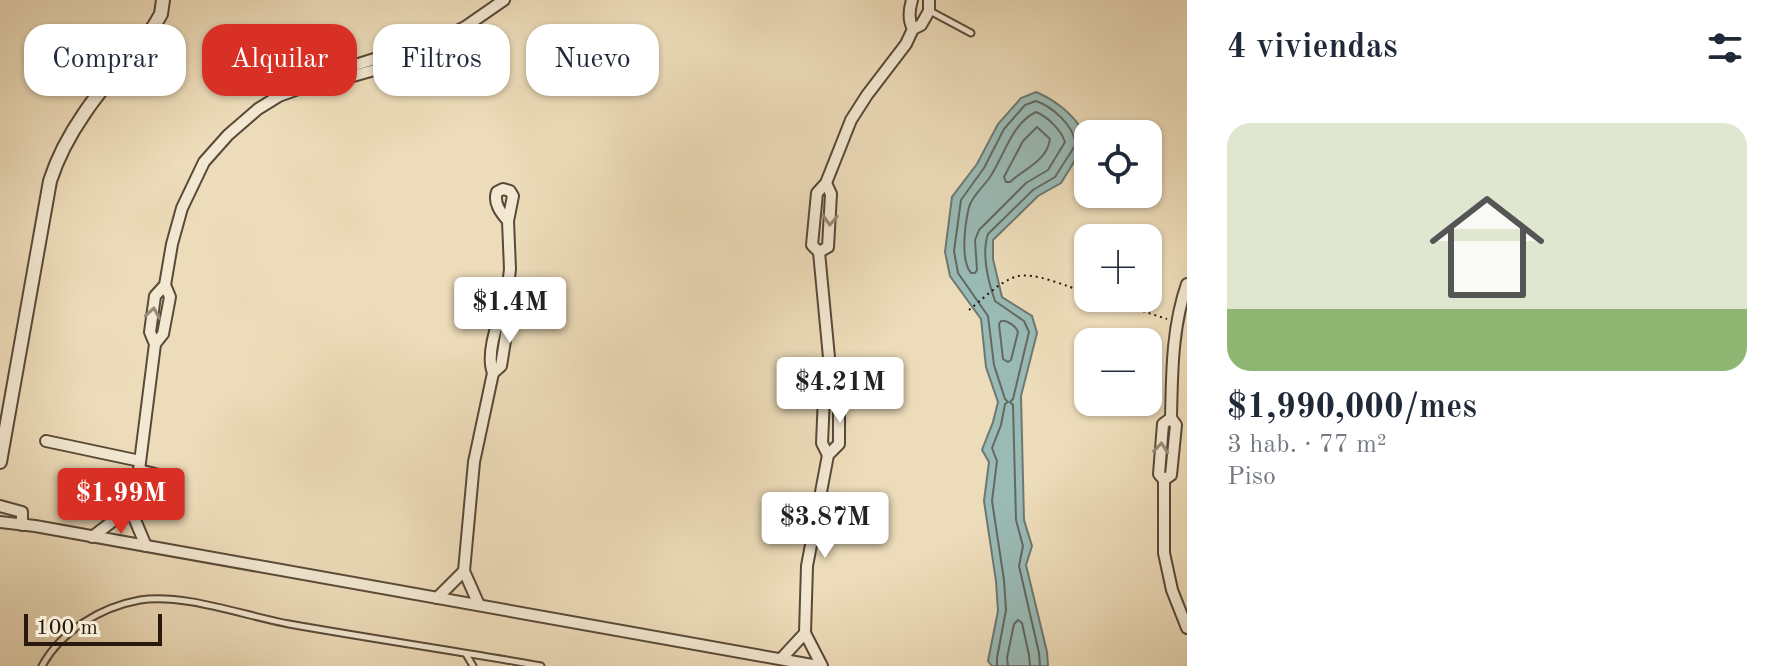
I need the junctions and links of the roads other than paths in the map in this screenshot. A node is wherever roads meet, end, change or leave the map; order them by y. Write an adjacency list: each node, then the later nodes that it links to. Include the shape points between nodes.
1 (163, 0): 12 (street, via 154,26 87,110 57,161)
2 (504, 0): 13 (street, via 453,33 279,96 228,135 204,162 172,244 165,285 170,297 163,334 155,344)
3 (912, 0): 5 (street)
4 (929, 5): 5 (street, via 921,25); 6 (lane)
5 (913, 29): 9 (street, via 851,120 817,193 812,245 819,252)
6 (971, 33)
7 (508, 221): 21 (street, via 508,322 474,462)
8 (1187, 284): 24 (street, via 1173,344 1171,418 1176,425 1171,475 1164,480 1164,553)
9 (832, 389): 11 (street, via 824,397 822,443); 11 (street, via 839,397 839,444)
10 (46, 441): 13 (street)
11 (828, 455): 25 (street, via 807,566)
12 (0, 462)
13 (139, 465): 14 (street, via 171,478); 16 (street)
14 (170, 495)
15 (0, 506): 18 (street, via 22,512)
16 (130, 508): 19 (street); 20 (street)
17 (0, 522): 18 (street)
18 (22, 525): 19 (street)
19 (92, 537): 20 (street)
20 (146, 546): 22 (street)
21 (464, 571): 22 (street); 23 (street)
22 (437, 598): 23 (street)
23 (479, 605): 27 (street)
24 (1187, 628)
25 (805, 633): 27 (street); 32 (street)
26 (465, 653): 28 (lane); 29 (lane, via 166,599 141,600 94,616 60,643); 30 (lane)
27 (781, 659): 32 (street)
28 (525, 665): 31 (lane)
29 (42, 666)
30 (473, 666)
31 (541, 666)
32 (820, 666)

